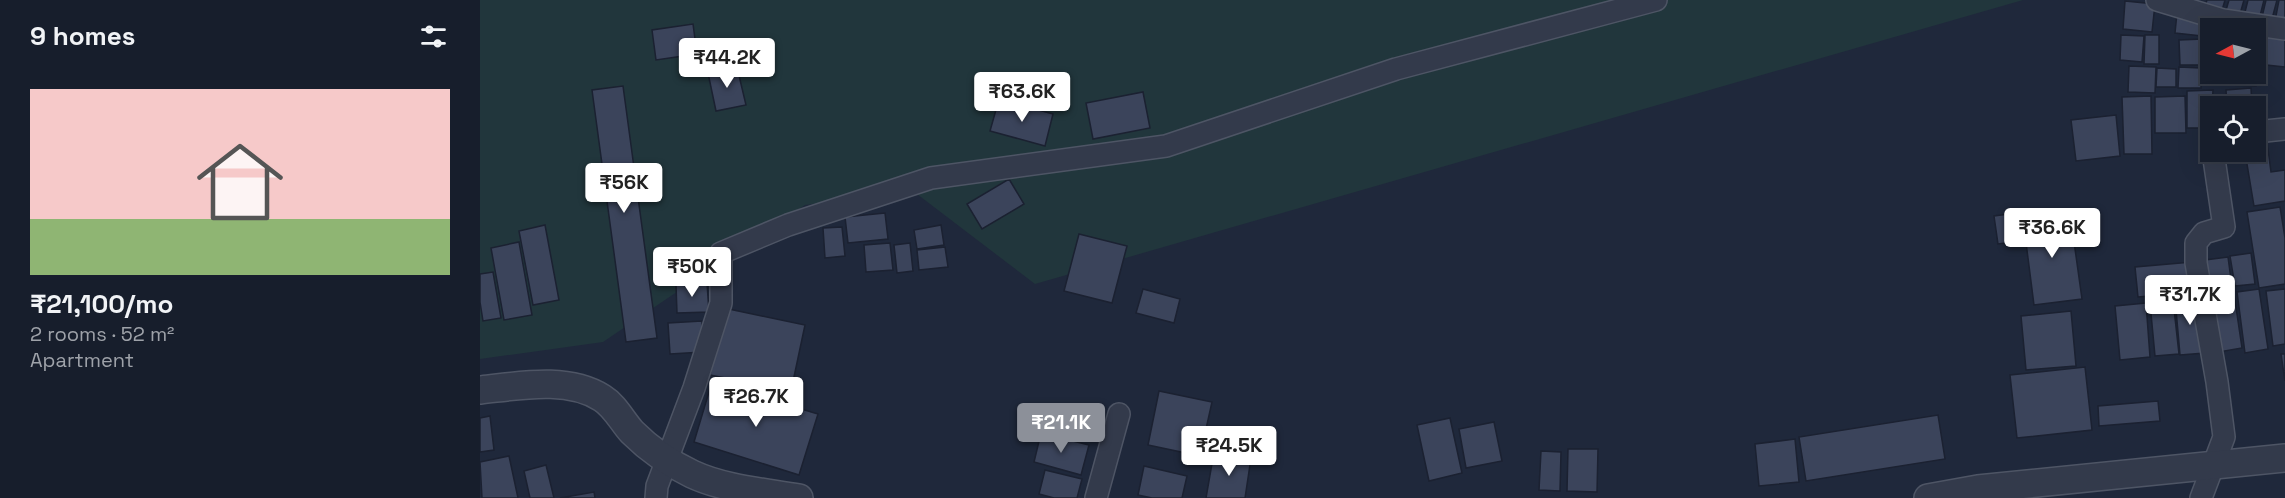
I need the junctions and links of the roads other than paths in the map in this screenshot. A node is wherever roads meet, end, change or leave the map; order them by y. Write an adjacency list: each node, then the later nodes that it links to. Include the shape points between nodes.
1 (1656, 0): 10 (street, via 1396,69 1166,146 931,178 788,225 721,253 721,303)
2 (2157, 0): 3 (street, via 2223,20)
3 (2285, 29)
4 (2285, 129): 5 (street)
5 (2266, 131)
6 (2214, 162): 11 (street, via 2224,227 2204,233 2196,243 2196,263 2224,437)
7 (480, 390): 10 (street, via 575,386 602,398 631,431)
8 (1119, 414): 14 (street)
9 (2285, 458): 11 (street)
10 (668, 460): 12 (street); 13 (street, via 710,482)
11 (2215, 465): 15 (street, via 1978,489); 16 (street)
12 (656, 498)
13 (799, 498)
14 (1096, 498)
15 (1928, 498)
16 (2201, 498)

